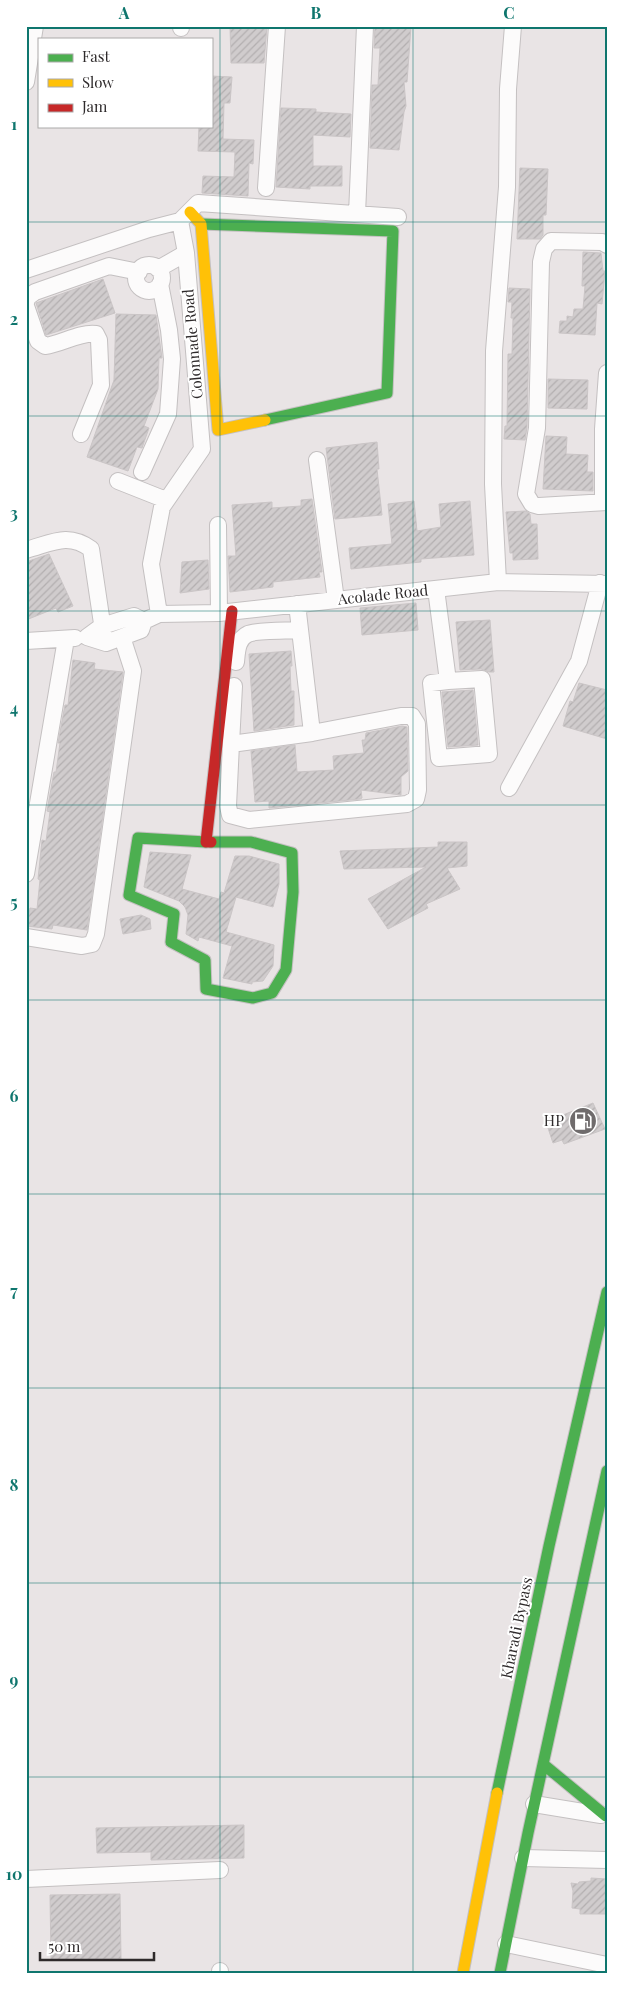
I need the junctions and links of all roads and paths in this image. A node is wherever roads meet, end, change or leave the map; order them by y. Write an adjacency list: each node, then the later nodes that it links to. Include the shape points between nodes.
1 (35, 26): 5 (street)
2 (277, 26): 6 (street)
3 (365, 26): 7 (street)
4 (513, 26): 26 (street, via 494,351)
5 (26, 82)
6 (266, 188)
7 (357, 214): 8 (street, via 198,203); 9 (street)
8 (185, 216): 10 (main road); 12 (street, Colonnade Road); 13 (street)
9 (398, 217)
10 (201, 224): 10 (main road, via 218,430 387,393 393,231)
11 (607, 245): 23 (street, via 602,242 551,241 544,249 537,428 526,494 532,504 539,506)
12 (186, 253): 15 (street); 22 (street, Colonnade Road, via 202,449)
13 (26, 270)
14 (139, 272): 15 (street, via 147,266 155,267); 15 (street, via 137,281 146,290 154,290); 16 (street, via 109,266 35,292 28,297)
15 (159, 277): 20 (street, via 172,358 168,414)
16 (26, 304): 18 (street, via 38,341 45,346 89,334 96,334 99,340 100,385)
17 (607, 373): 23 (street)
18 (81, 434)
19 (317, 460): 29 (street)
20 (142, 472)
21 (118, 481): 22 (street)
22 (166, 500): 32 (street, Colonnade Road, via 151,564)
23 (605, 502)
24 (218, 525): 31 (street)
25 (26, 550): 34 (street, via 68,539 80,541 91,549)
26 (498, 582): 27 (street, Acolade Road); 28 (street, Acolade Road)
27 (603, 583): 44 (street, via 579,661)
28 (436, 589): 29 (street, Acolade Road); 41 (street)
29 (336, 600): 30 (street, Acolade Road)
30 (297, 604): 31 (street, Acolade Road); 35 (street)
31 (225, 612): 32 (street, Acolade Road); 45 (main road)
32 (159, 614): 33 (street)
33 (144, 621): 34 (street, via 134,616); 37 (street, via 141,630)
34 (102, 626): 36 (street); 40 (street)
35 (300, 630): 42 (street); 43 (street, via 248,633 241,640 237,648)
36 (87, 637): 38 (street); 40 (street)
37 (122, 637): 40 (street); 47 (street, via 133,671 96,934 92,944 82,946)
38 (66, 639): 39 (street); 46 (street)
39 (26, 641)
40 (106, 643)
41 (448, 681): 41 (street, via 432,683 440,758 489,754 482,679)
42 (312, 733): 43 (street); 43 (street, via 412,716 417,724 416,798 407,804 249,820 238,818 230,815 228,806)
43 (231, 744)
44 (509, 788)
45 (206, 842): 45 (main road, via 251,842 292,853 293,892 286,970 272,993 254,998 206,989 205,960 171,942 174,914 129,895 138,838)
46 (26, 874)
47 (26, 937)
48 (607, 1292): 59 (main road, Kharadi Bypass, via 492,1815)
49 (607, 1471): 50 (main road)
50 (543, 1764): 51 (main road); 52 (main road)
51 (534, 1804): 52 (street); 53 (main road)
52 (607, 1816)
53 (523, 1858): 54 (street); 57 (main road)
54 (607, 1860)
55 (220, 1870): 56 (street)
56 (26, 1878)
57 (506, 1944): 58 (street); 60 (main road)
58 (607, 1965)
59 (462, 1973)
60 (500, 1973)

